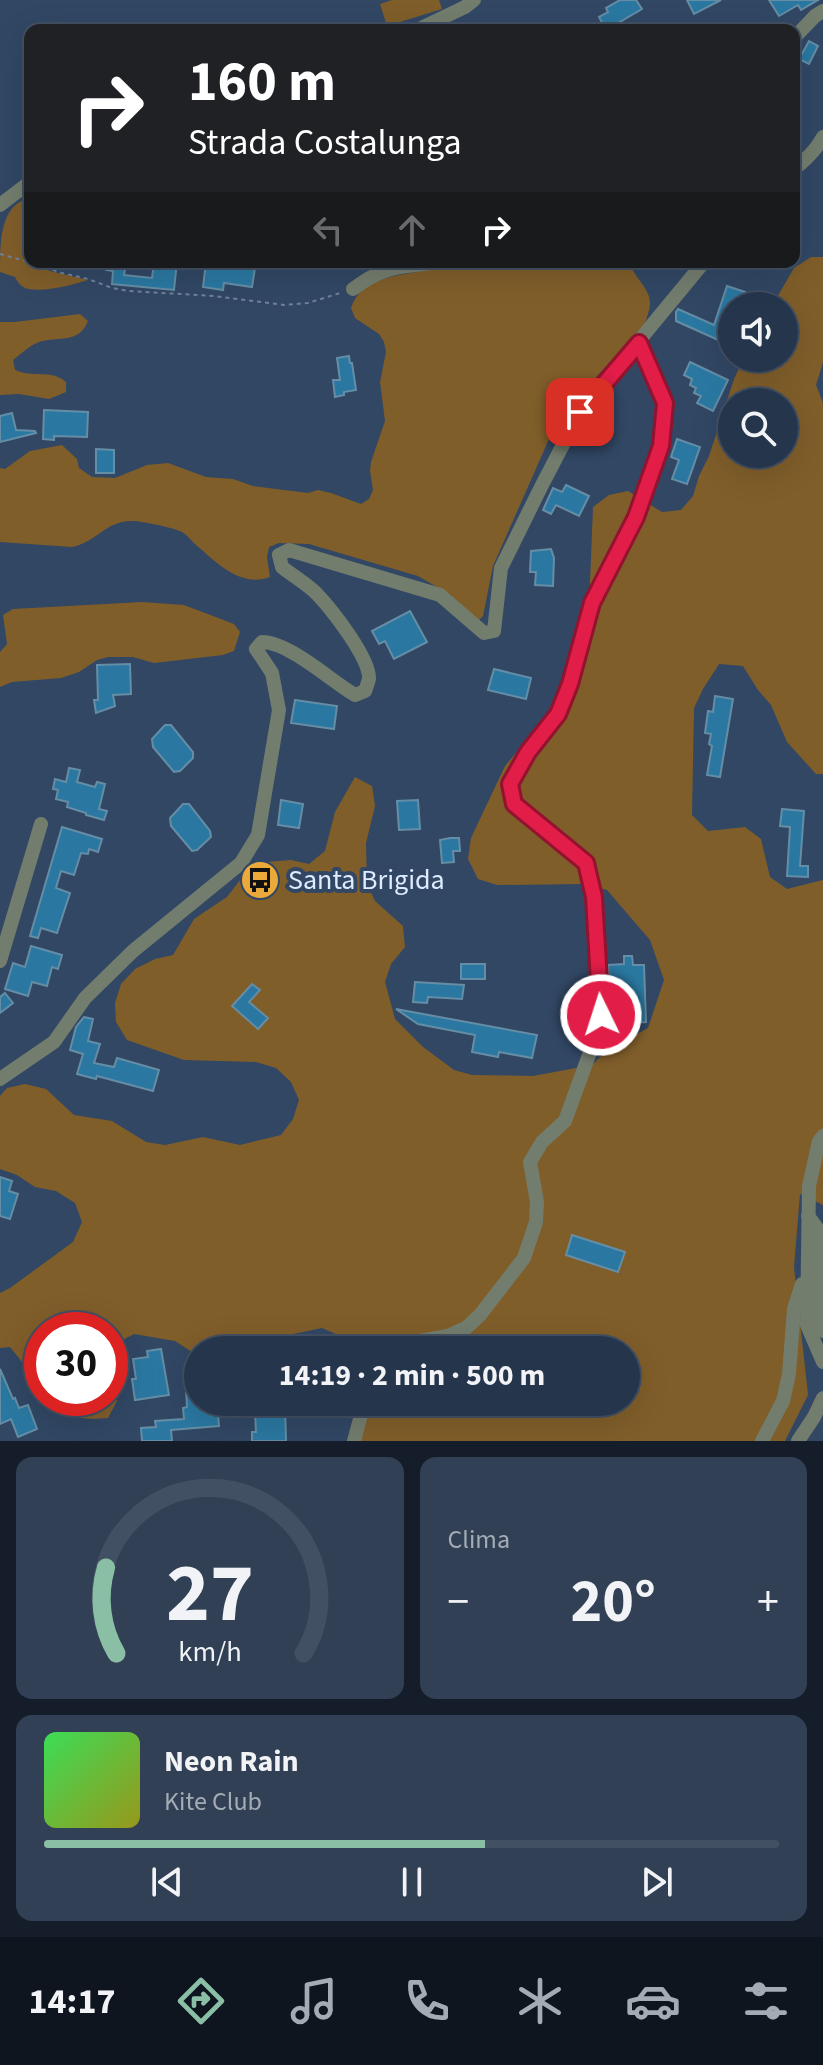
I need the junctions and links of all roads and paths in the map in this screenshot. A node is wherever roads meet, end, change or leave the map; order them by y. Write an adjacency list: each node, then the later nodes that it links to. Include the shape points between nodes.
1 (474, 0): 3 (street)
2 (823, 11): 4 (street)
3 (430, 24)
4 (800, 32)
5 (823, 137): 6 (street)
6 (800, 164)
7 (24, 187): 8 (street)
8 (0, 205)
9 (0, 254): 10 (path)
10 (24, 260)
11 (47, 268): 14 (path, via 112,288 284,305)
12 (390, 268): 14 (street)
13 (699, 268): 15 (street)
14 (353, 289)
15 (639, 343): 18 (street, via 580,412 541,487 501,568 494,631 484,633 440,595 289,550 279,555 282,567 315,593 356,646 367,668 365,691 355,695 311,664 262,642 256,649 272,673 279,710 258,835 241,863 133,951 85,998 54,1042); 23 (street, via 665,403 661,446 636,517 592,603 558,714 510,784 514,804 586,863 594,897 601,1015 565,1121 530,1162 536,1222 524,1258 480,1315)
16 (41, 824): 17 (street)
17 (0, 961)
18 (0, 1079)
19 (823, 1136): 20 (street, via 809,1186)
20 (808, 1216): 21 (street); 22 (street, via 823,1246 818,1311)
21 (807, 1268): 24 (street, via 807,1325); 28 (street, via 794,1309 783,1401)
22 (823, 1331)
23 (448, 1336)
24 (823, 1362)
25 (823, 1398): 29 (street)
26 (361, 1416): 27 (street)
27 (354, 1441)
28 (762, 1441)
29 (798, 1441)

